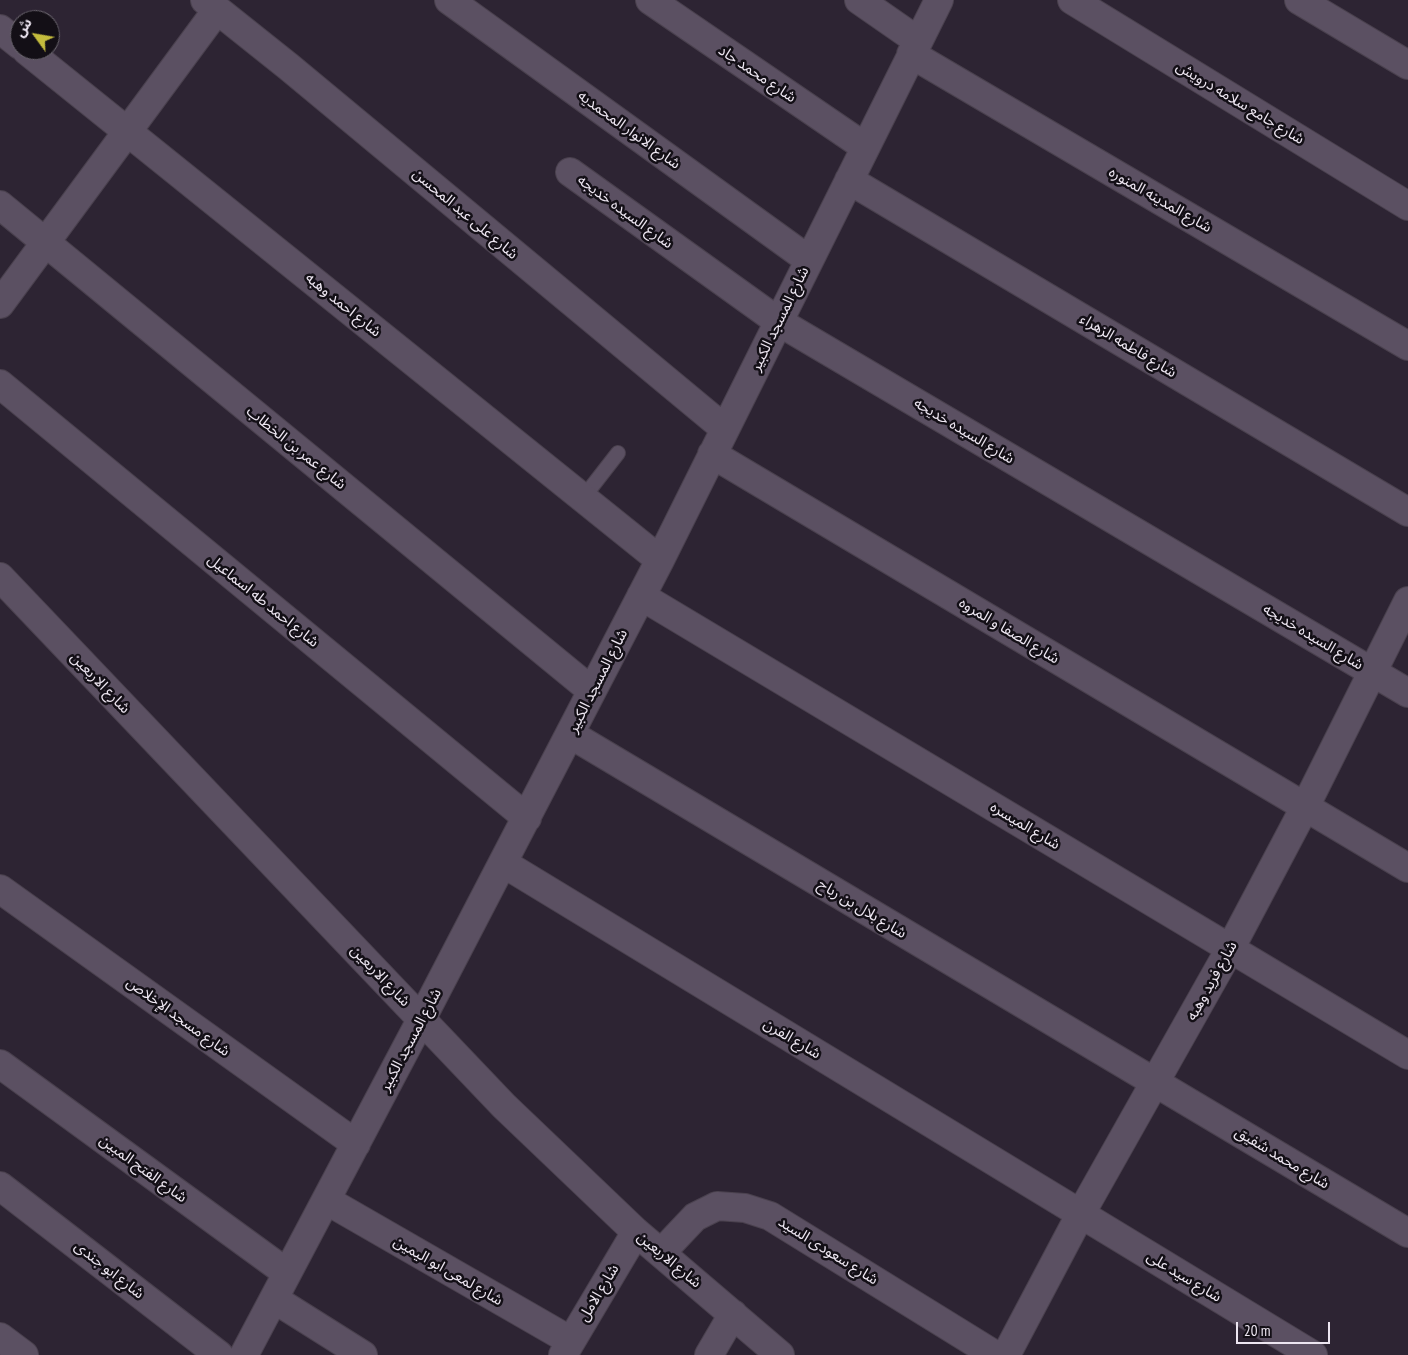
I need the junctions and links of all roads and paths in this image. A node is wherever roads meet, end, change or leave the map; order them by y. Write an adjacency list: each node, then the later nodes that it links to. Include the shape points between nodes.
1 (449, 0): 20 (street, شارع الانوار المحمديه)
2 (650, 0): 14 (street, شارع محمد جاد)
3 (860, 0): 10 (street, شارع المدينه المنوره)
4 (939, 0): 10 (street, شارع المسجد الكبير)
5 (1072, 0): 18 (street, شارع جامع سلامه درويش)
6 (1299, 0): 12 (street)
7 (211, 5): 13 (street); 25 (street, شارع على عبد المحسن)
8 (0, 29): 9 (street)
9 (10, 37)
10 (915, 48): 14 (street, شارع المسجد الكبير); 23 (street, شارع المدينه المنوره)
11 (38, 60): 13 (street, شارع احمد وهبه)
12 (1408, 65)
13 (127, 131): 19 (street); 28 (street, شارع احمد وهبه)
14 (865, 147): 16 (street, شارع المسجد الكبير)
15 (570, 172): 22 (street, شارع السيده خديجه)
16 (849, 180): 20 (street, شارع المسجد الكبير); 29 (street, شارع فاطمه الزهراء)
17 (0, 205): 19 (street, شارع عمر بن الخطاب)
18 (1408, 206)
19 (46, 242): 21 (street); 35 (street, شارع عمر بن الخطاب)
20 (809, 260): 22 (street, شارع المسجد الكبير)
21 (0, 304)
22 (778, 322): 25 (street, شارع المسجد الكبير); 34 (street, شارع السيده خديجه)
23 (1408, 346)
24 (0, 384): 39 (street, شارع احمد طه اسماعيل)
25 (725, 429): 27 (street, شارع المسجد الكبير)
26 (618, 452): 28 (lane)
27 (712, 454): 30 (street, شارع المسجد الكبير); 38 (street, شارع الصفا و المروه)
28 (583, 498): 30 (street, شارع احمد وهبه)
29 (1408, 512)
30 (660, 560): 32 (street, شارع المسجد الكبير)
31 (0, 577): 44 (street, شارع الاربعين)
32 (641, 596): 35 (street, شارع المسجد الكبير); 43 (street, شارع الميسره)
33 (1408, 601): 34 (street, شارع فريد وهبه)
34 (1371, 671): 36 (street, شارع السيده خديجه); 38 (street, شارع فريد وهبه)
35 (592, 691): 37 (street, شارع المسجد الكبير)
36 (1408, 693)
37 (570, 734): 39 (street, شارع المسجد الكبير); 47 (street, شارع بلال بن رباح)
38 (1305, 807): 41 (street, شارع الصفا و المروه); 43 (street, شارع فريد وهبه)
39 (527, 818): 40 (street, شارع المسجد الكبير)
40 (503, 863): 44 (street, شارع المسجد الكبير); 51 (street, شارع الفرن)
41 (1408, 868)
42 (0, 889): 48 (street, شارع مسجد الإخلاص)
43 (1230, 949): 45 (street, شارع الميسره); 47 (street, شارع فريد وهبه)
44 (421, 1020): 48 (street, شارع المسجد الكبير); 52 (street, شارع الاربعين, via 504,1106)
45 (1408, 1055)
46 (0, 1064): 55 (street, شارع الفتح المبين)
47 (1155, 1083): 51 (street, شارع فريد وهبه); 53 (street, شارع محمد شفيق)
48 (356, 1144): 50 (street, شارع المسجد الكبير)
49 (0, 1186): 61 (street, شارع ابو جندى)
50 (326, 1200): 55 (street, شارع المسجد الكبير); 59 (street, شارع لمعى ابو اليمين)
51 (1080, 1215): 67 (street, شارع فريد وهبه); 68 (street, شارع سيد على)
52 (636, 1232): 54 (street, شارع الاربعين); 59 (street, شارع الامل)
53 (1408, 1233)
54 (661, 1253): 57 (street, شارع الاربعين); 66 (street, شارع سعودى السيد, via 695,1217 717,1206 746,1208 770,1216)
55 (287, 1273): 56 (street, شارع المسجد الكبير)
56 (274, 1299): 62 (street, شارع المسجد الكبير); 63 (street)
57 (733, 1314): 64 (street); 65 (street, شارع الاربعين)
58 (0, 1337): 60 (street)
59 (567, 1348)
60 (24, 1355)
61 (219, 1355)
62 (244, 1355)
63 (363, 1355)
64 (708, 1355)
65 (780, 1355)
66 (996, 1355)
67 (1006, 1355)
68 (1313, 1355)

